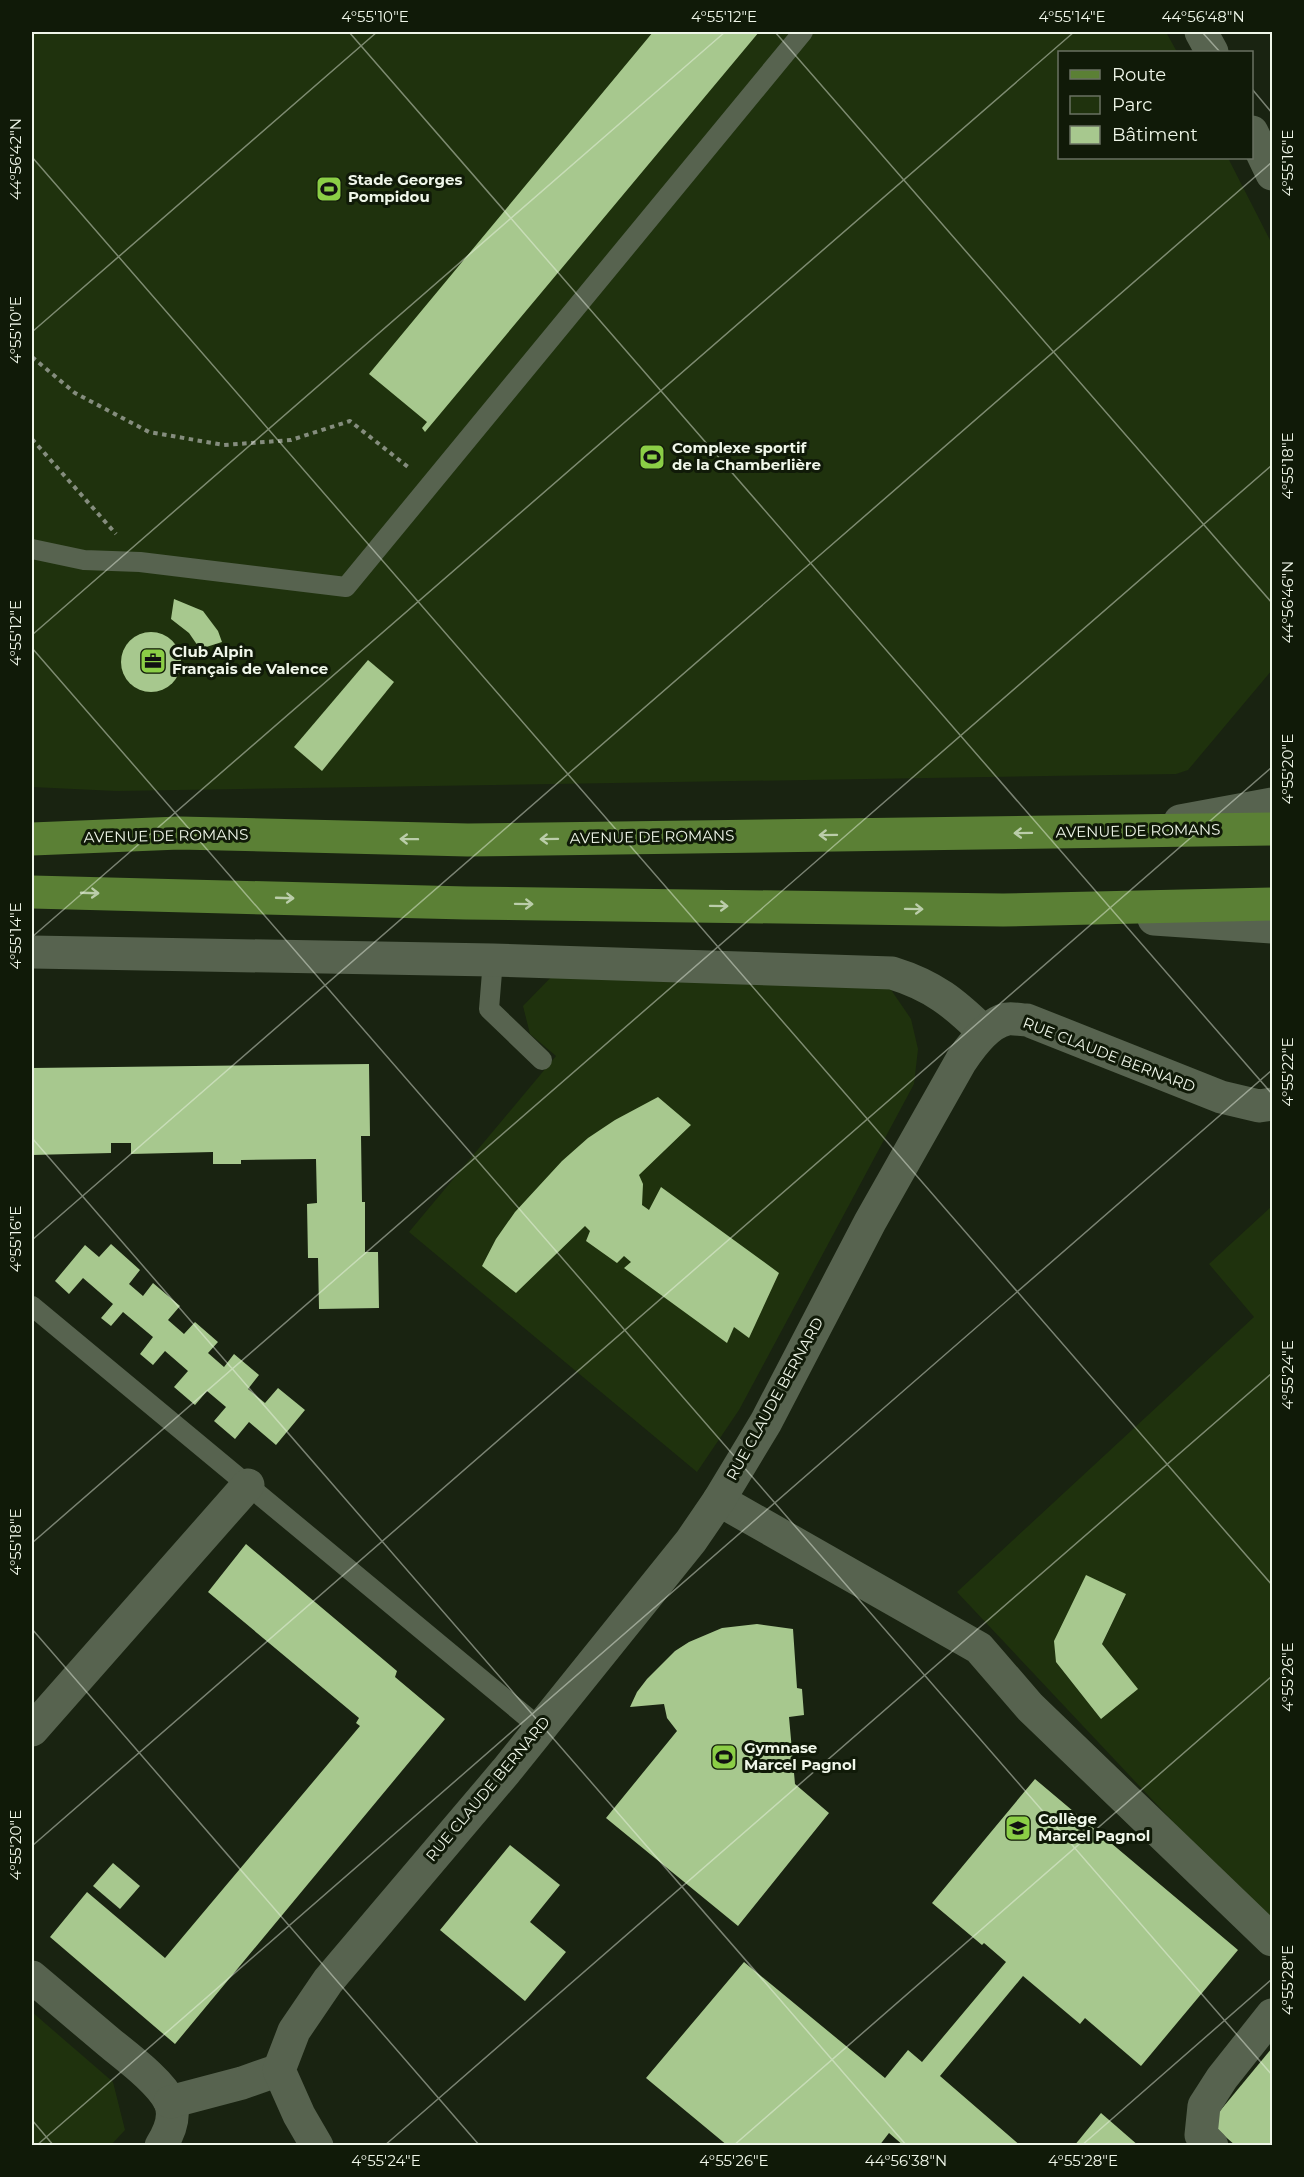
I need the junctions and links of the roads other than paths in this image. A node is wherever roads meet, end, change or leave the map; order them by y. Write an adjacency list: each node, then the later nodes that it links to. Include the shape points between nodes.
1 (803, 32): 6 (lane, via 346,587 140,562 84,560)
2 (1202, 32): 3 (street)
3 (1212, 51)
4 (1253, 136): 5 (street)
5 (1272, 174)
6 (32, 549)
7 (1272, 804): 10 (street)
8 (32, 828): 11 (street)
9 (1272, 829): 10 (main road, AVENUE DE ROMANS)
10 (1124, 831): 11 (main road, AVENUE DE ROMANS, one-way to 11, via 468,840)
11 (179, 833): 12 (main road, AVENUE DE ROMANS)
12 (32, 839)
13 (32, 892): 15 (main road, one-way to 15)
14 (1272, 904): 15 (main road)
15 (1003, 910): 16 (street)
16 (1272, 927)
17 (32, 952): 18 (street)
18 (493, 960): 19 (street, via 892,973 941,994); 20 (lane, via 489,1009)
19 (984, 1032): 21 (street, RUE CLAUDE BERNARD, via 1007,1019 1027,1020 1221,1097 1259,1106); 24 (street, RUE CLAUDE BERNARD, via 961,1061 870,1222 766,1422)
20 (542, 1060)
21 (1272, 1104)
22 (32, 1305): 23 (lane)
23 (248, 1485): 25 (lane); 26 (street)
24 (719, 1500): 25 (street, RUE CLAUDE BERNARD, via 691,1541); 27 (street, via 980,1648 1030,1707)
25 (540, 1728): 30 (street, RUE CLAUDE BERNARD, via 328,1981 294,2031)
26 (32, 1730)
27 (1272, 1940)
28 (32, 1977): 31 (street, via 136,2064)
29 (1272, 2014): 34 (street, via 1203,2106 1201,2135)
30 (279, 2070): 31 (street, via 242,2084); 33 (street)
31 (170, 2102): 32 (street, via 172,2120)
32 (161, 2145)
33 (317, 2145)
34 (1212, 2145)

